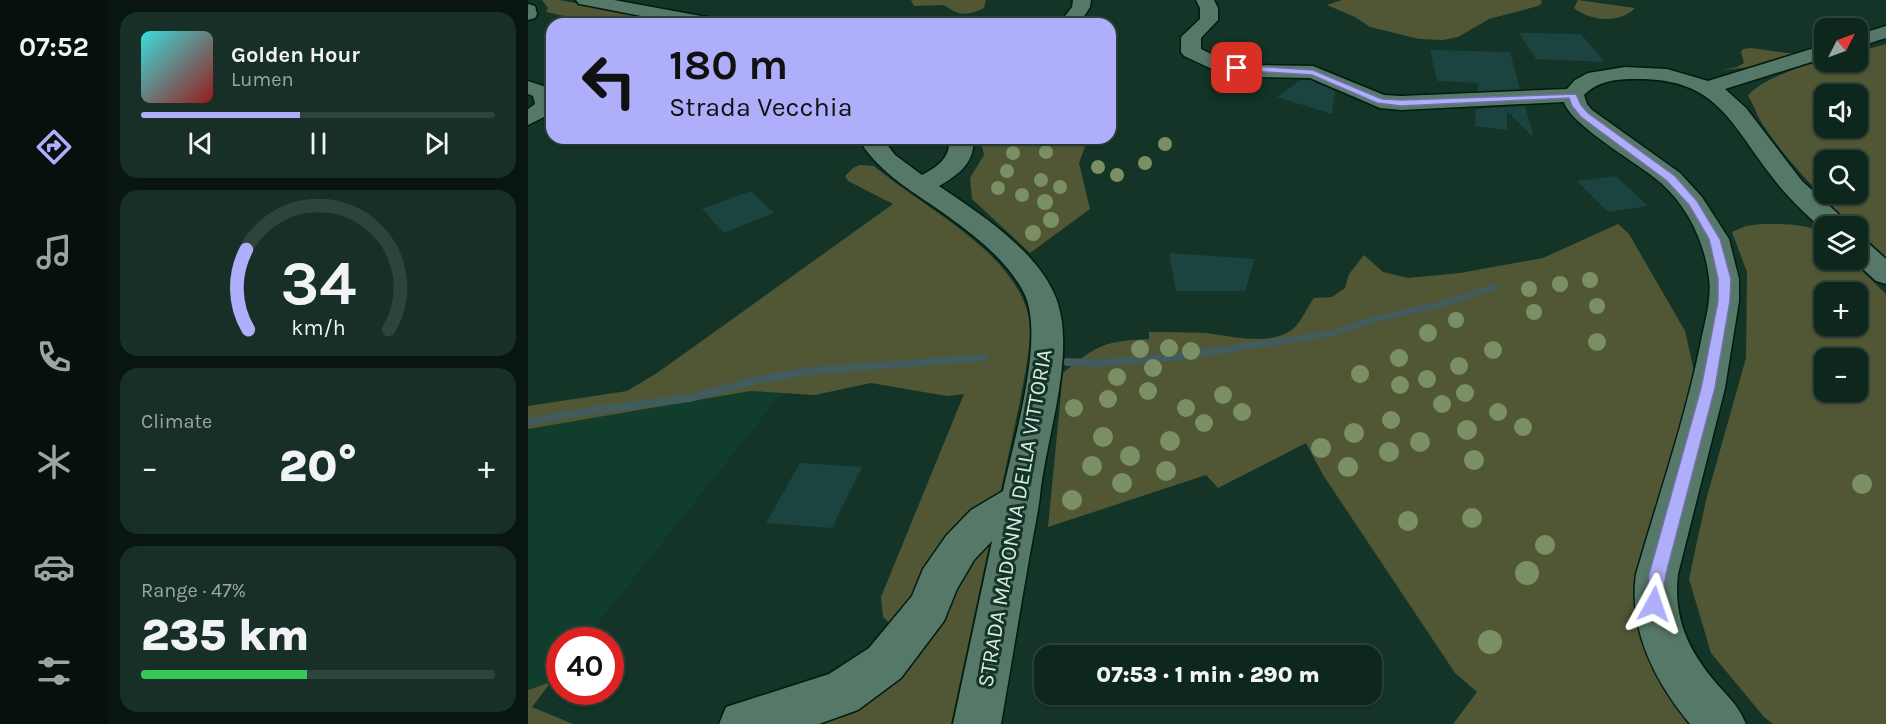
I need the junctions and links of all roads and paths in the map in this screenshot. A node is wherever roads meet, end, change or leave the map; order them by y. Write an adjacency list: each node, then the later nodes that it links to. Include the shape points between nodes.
1 (585, 0): 4 (street)
2 (1082, 0): 5 (street)
3 (1205, 0): 11 (street, via 1209,20 1191,37 1189,45 1191,52 1219,65 1256,71 1313,72 1380,101 1401,103)
4 (680, 18)
5 (1073, 18)
6 (1886, 32): 7 (street)
7 (1868, 38)
8 (1814, 54): 10 (street)
9 (528, 87): 12 (street, via 543,92)
10 (1707, 88): 11 (street, via 1663,75 1628,72 1587,81); 18 (street, via 1731,105 1782,174)
11 (1573, 96): 24 (street, via 1584,115 1671,178 1693,203 1714,239 1724,279 1724,301 1708,388 1657,574 1654,604 1664,640 1679,670)
12 (546, 103)
13 (546, 108): 14 (street)
14 (528, 118)
15 (874, 144): 17 (street, STRADA MADONNA DELLA VITTORIA, via 887,162)
16 (963, 144): 17 (street, via 958,159 948,170)
17 (921, 186): 21 (street, STRADA MADONNA DELLA VITTORIA, via 971,222 1015,261 1036,287 1046,313 1046,353)
18 (1825, 216)
19 (1868, 258): 20 (street)
20 (1886, 275)
21 (1021, 499): 22 (street, via 985,522 960,548 938,582 929,607 885,663 841,694); 23 (street, STRADA MADONNA DELLA VITTORIA)
22 (743, 724)
23 (977, 724)
24 (1722, 724)

